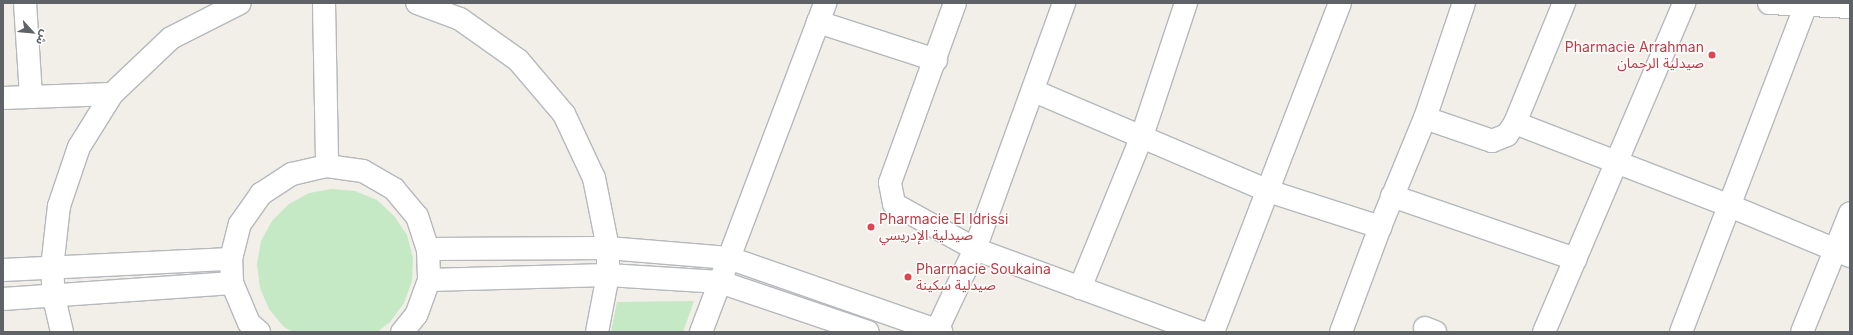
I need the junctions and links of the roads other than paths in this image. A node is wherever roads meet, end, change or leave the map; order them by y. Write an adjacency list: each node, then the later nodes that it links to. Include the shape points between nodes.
1 (25, 3): 19 (street)
2 (240, 3): 18 (street, via 171,38)
3 (324, 3): 25 (street)
4 (417, 3): 31 (street, via 460,19 518,60 564,114 594,178)
5 (956, 3): 16 (street)
6 (1064, 3): 17 (street)
7 (1186, 3): 23 (street)
8 (1340, 3): 26 (street)
9 (1464, 3): 21 (street)
10 (1564, 3): 22 (street)
11 (1684, 3): 24 (street)
12 (1769, 3): 13 (street)
13 (1806, 5): 14 (street); 28 (street)
14 (1850, 7)
15 (822, 12): 16 (street); 35 (street)
16 (936, 60): 32 (street, via 890,184 894,204)
17 (1034, 91): 23 (street); 32 (street)
18 (112, 94): 19 (street); 38 (street, via 79,147 59,206)
19 (31, 97): 20 (street)
20 (3, 98)
21 (1425, 118): 22 (street, via 1492,141 1507,135); 27 (street)
22 (1516, 124): 24 (street)
23 (1142, 136): 26 (street); 44 (street)
24 (1617, 162): 28 (street); 37 (street)
25 (328, 166): 33 (street, via 363,171 394,189 417,216); 36 (street, via 292,174 261,194 240,224)
26 (1268, 191): 30 (street); 56 (street)
27 (1392, 196): 30 (street); 37 (street)
28 (1730, 206): 34 (street); 59 (street)
29 (1850, 213): 34 (street)
30 (1380, 227): 57 (street)
31 (608, 248): 33 (street); 35 (street); 40 (street)
32 (975, 249): 44 (street); 48 (street)
33 (428, 250): 41 (street)
34 (1843, 253): 60 (street)
35 (730, 258): 42 (street); 48 (street)
36 (231, 259): 38 (street); 43 (street)
37 (1575, 259): 58 (street)
38 (52, 268): 39 (street); 45 (street)
39 (3, 270)
40 (608, 275): 41 (street); 42 (street); 52 (street)
41 (429, 280): 51 (street, via 416,315)
42 (720, 282): 47 (street); 53 (street)
43 (232, 283): 45 (street); 50 (street, via 249,323)
44 (1080, 288): 55 (street)
45 (54, 297): 46 (street); 49 (street)
46 (3, 300)
47 (829, 326): 54 (street)
48 (938, 331)
49 (62, 332)
50 (258, 332)
51 (402, 332)
52 (597, 332)
53 (701, 332)
54 (868, 332)
55 (1201, 332)
56 (1213, 332)
57 (1341, 332)
58 (1544, 332)
59 (1681, 332)
60 (1802, 332)

